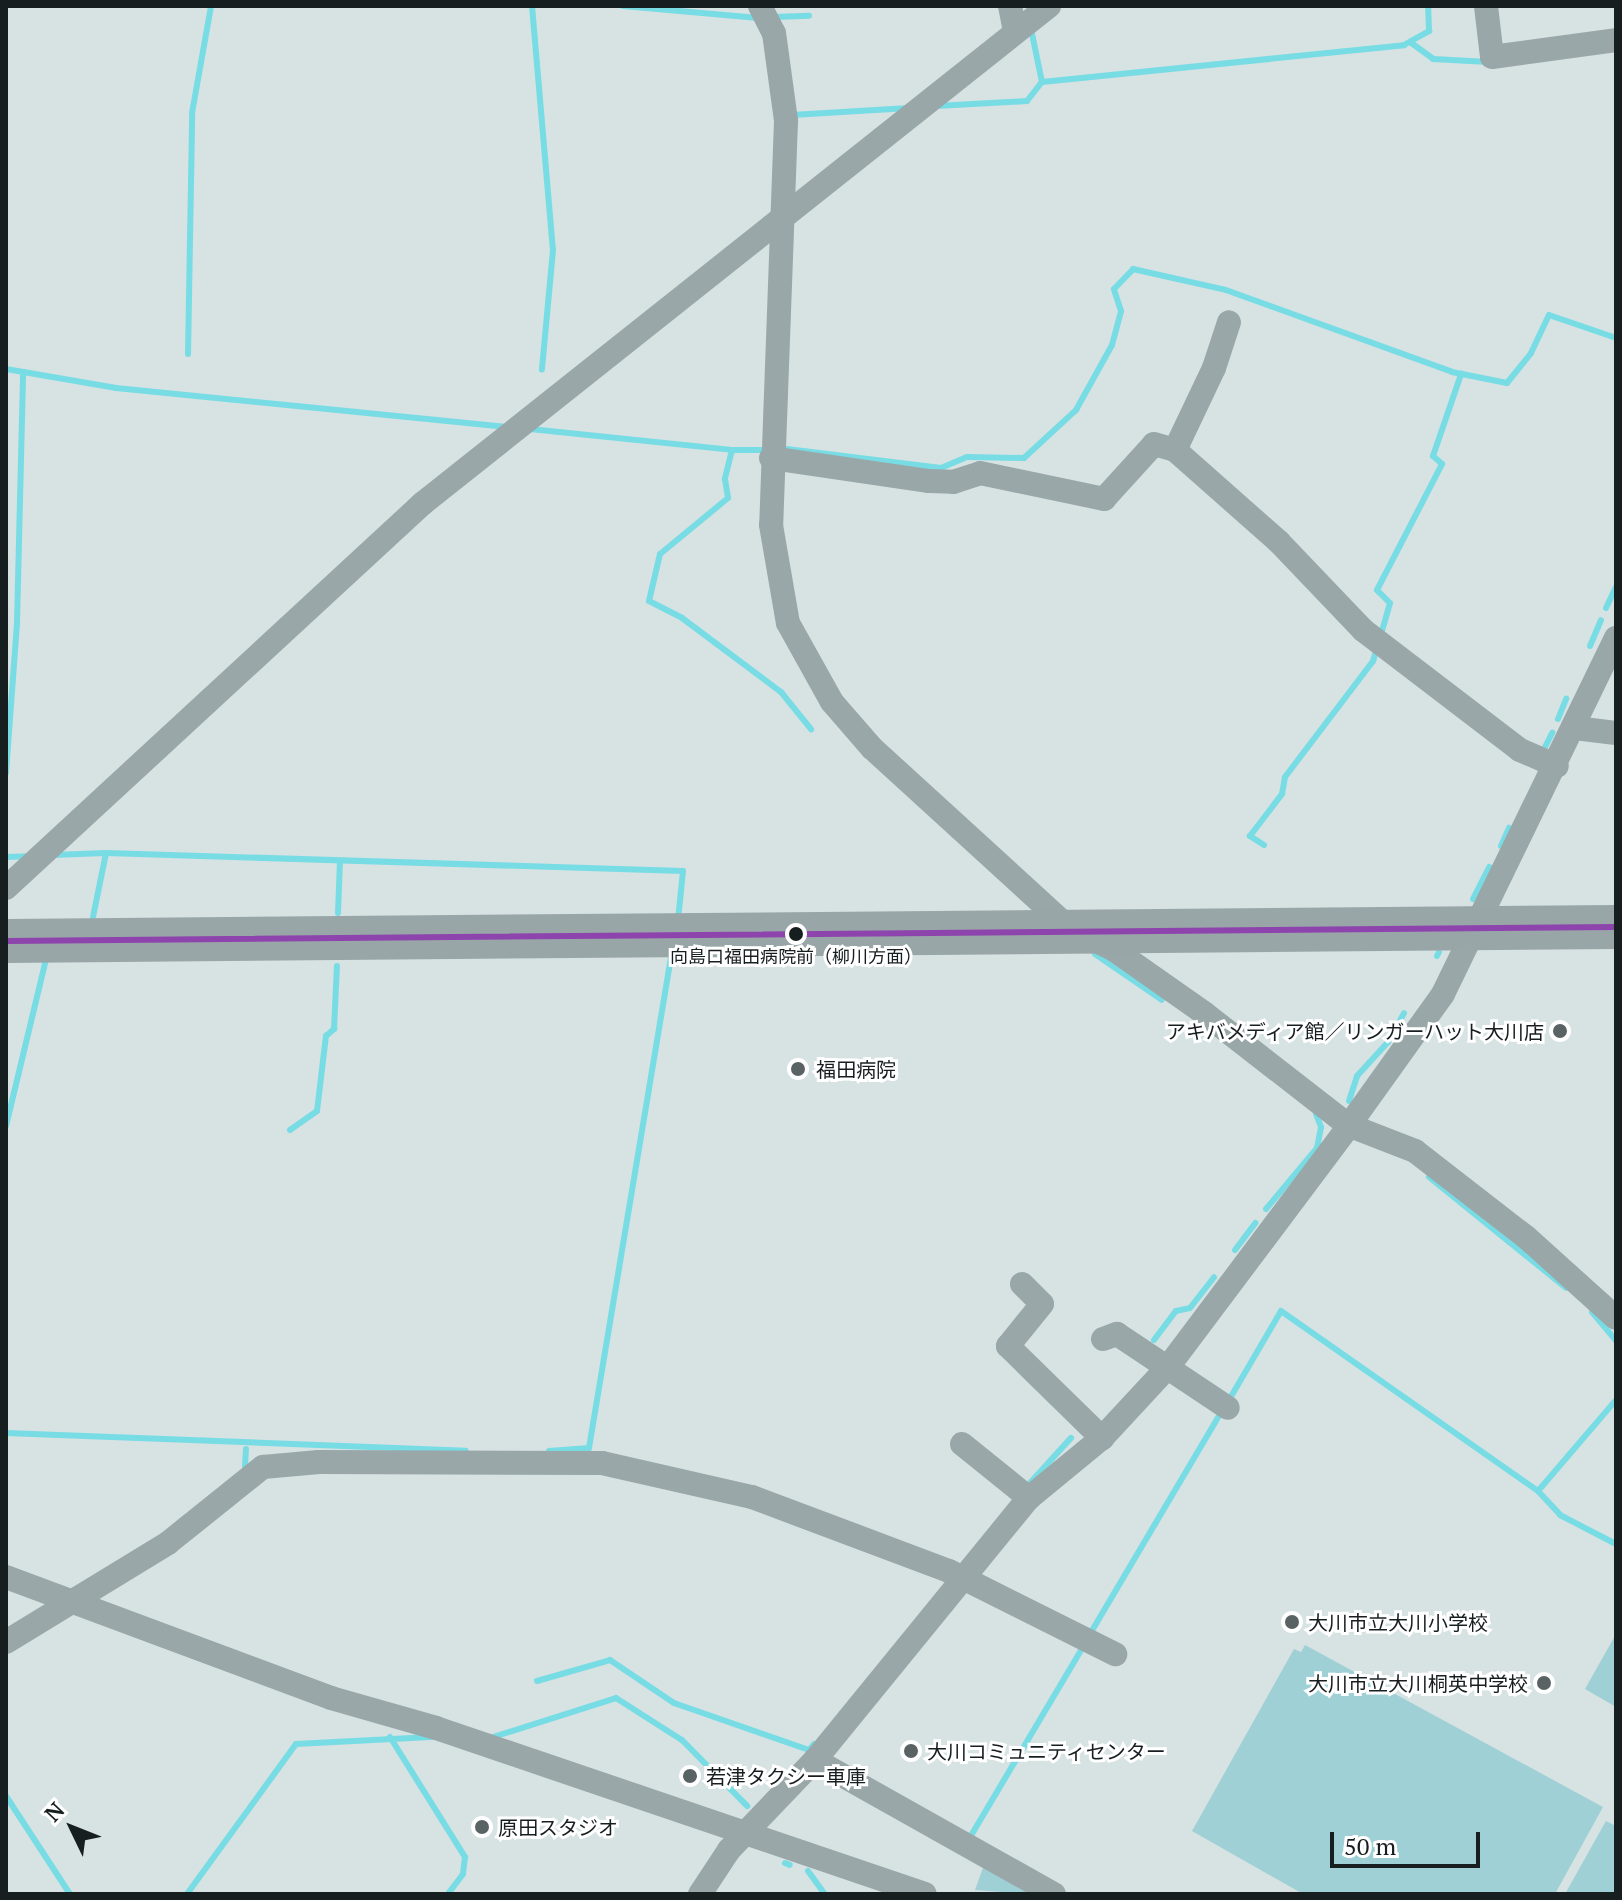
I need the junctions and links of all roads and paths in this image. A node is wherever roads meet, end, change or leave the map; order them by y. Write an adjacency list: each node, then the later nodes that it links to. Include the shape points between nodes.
1 (760, 6): 5 (street, via 774,33 785,115)
2 (1486, 6): 4 (street, via 1492,57)
3 (1027, 17): 5 (street)
4 (1616, 40)
5 (784, 212): 8 (street); 13 (street, via 422,504)
6 (1229, 322): 7 (street, via 1214,368)
7 (1175, 450): 8 (street, via 1154,444 1104,499 980,473 953,482 929,481); 12 (street, via 1279,542 1363,630 1520,750)
8 (772, 451): 15 (street, via 771,525 788,623 832,702 872,748)
9 (1616, 639): 10 (street)
10 (1575, 728): 11 (street); 12 (street)
11 (1616, 733)
12 (1557, 766): 16 (street)
13 (6, 888)
14 (1616, 927): 16 (highway)
15 (1069, 928): 16 (highway); 17 (highway, via 885,935); 18 (street, via 1113,949 1204,1013)
16 (1473, 931): 18 (street, via 1443,994)
17 (6, 941)
18 (1348, 1125): 20 (street, via 1415,1151 1526,1237); 22 (street)
19 (1022, 1284): 24 (street, via 1042,1304 1008,1346)
20 (1616, 1318)
21 (1103, 1339): 22 (street, via 1117,1334)
22 (1168, 1367): 23 (street); 24 (street)
23 (1223, 1405)
24 (1102, 1438): 26 (street)
25 (962, 1444): 26 (street)
26 (1022, 1492): 27 (street)
27 (955, 1574): 29 (street, via 752,1497 602,1463 319,1462 263,1467 168,1543); 31 (street); 32 (street)
28 (6, 1577): 29 (street)
29 (73, 1602): 30 (street); 33 (street, via 331,1698 436,1728)
30 (6, 1642)
31 (1115, 1654)
32 (815, 1760): 33 (street); 36 (street)
33 (744, 1833): 34 (street); 35 (street)
34 (700, 1894)
35 (925, 1894)
36 (1054, 1894)

